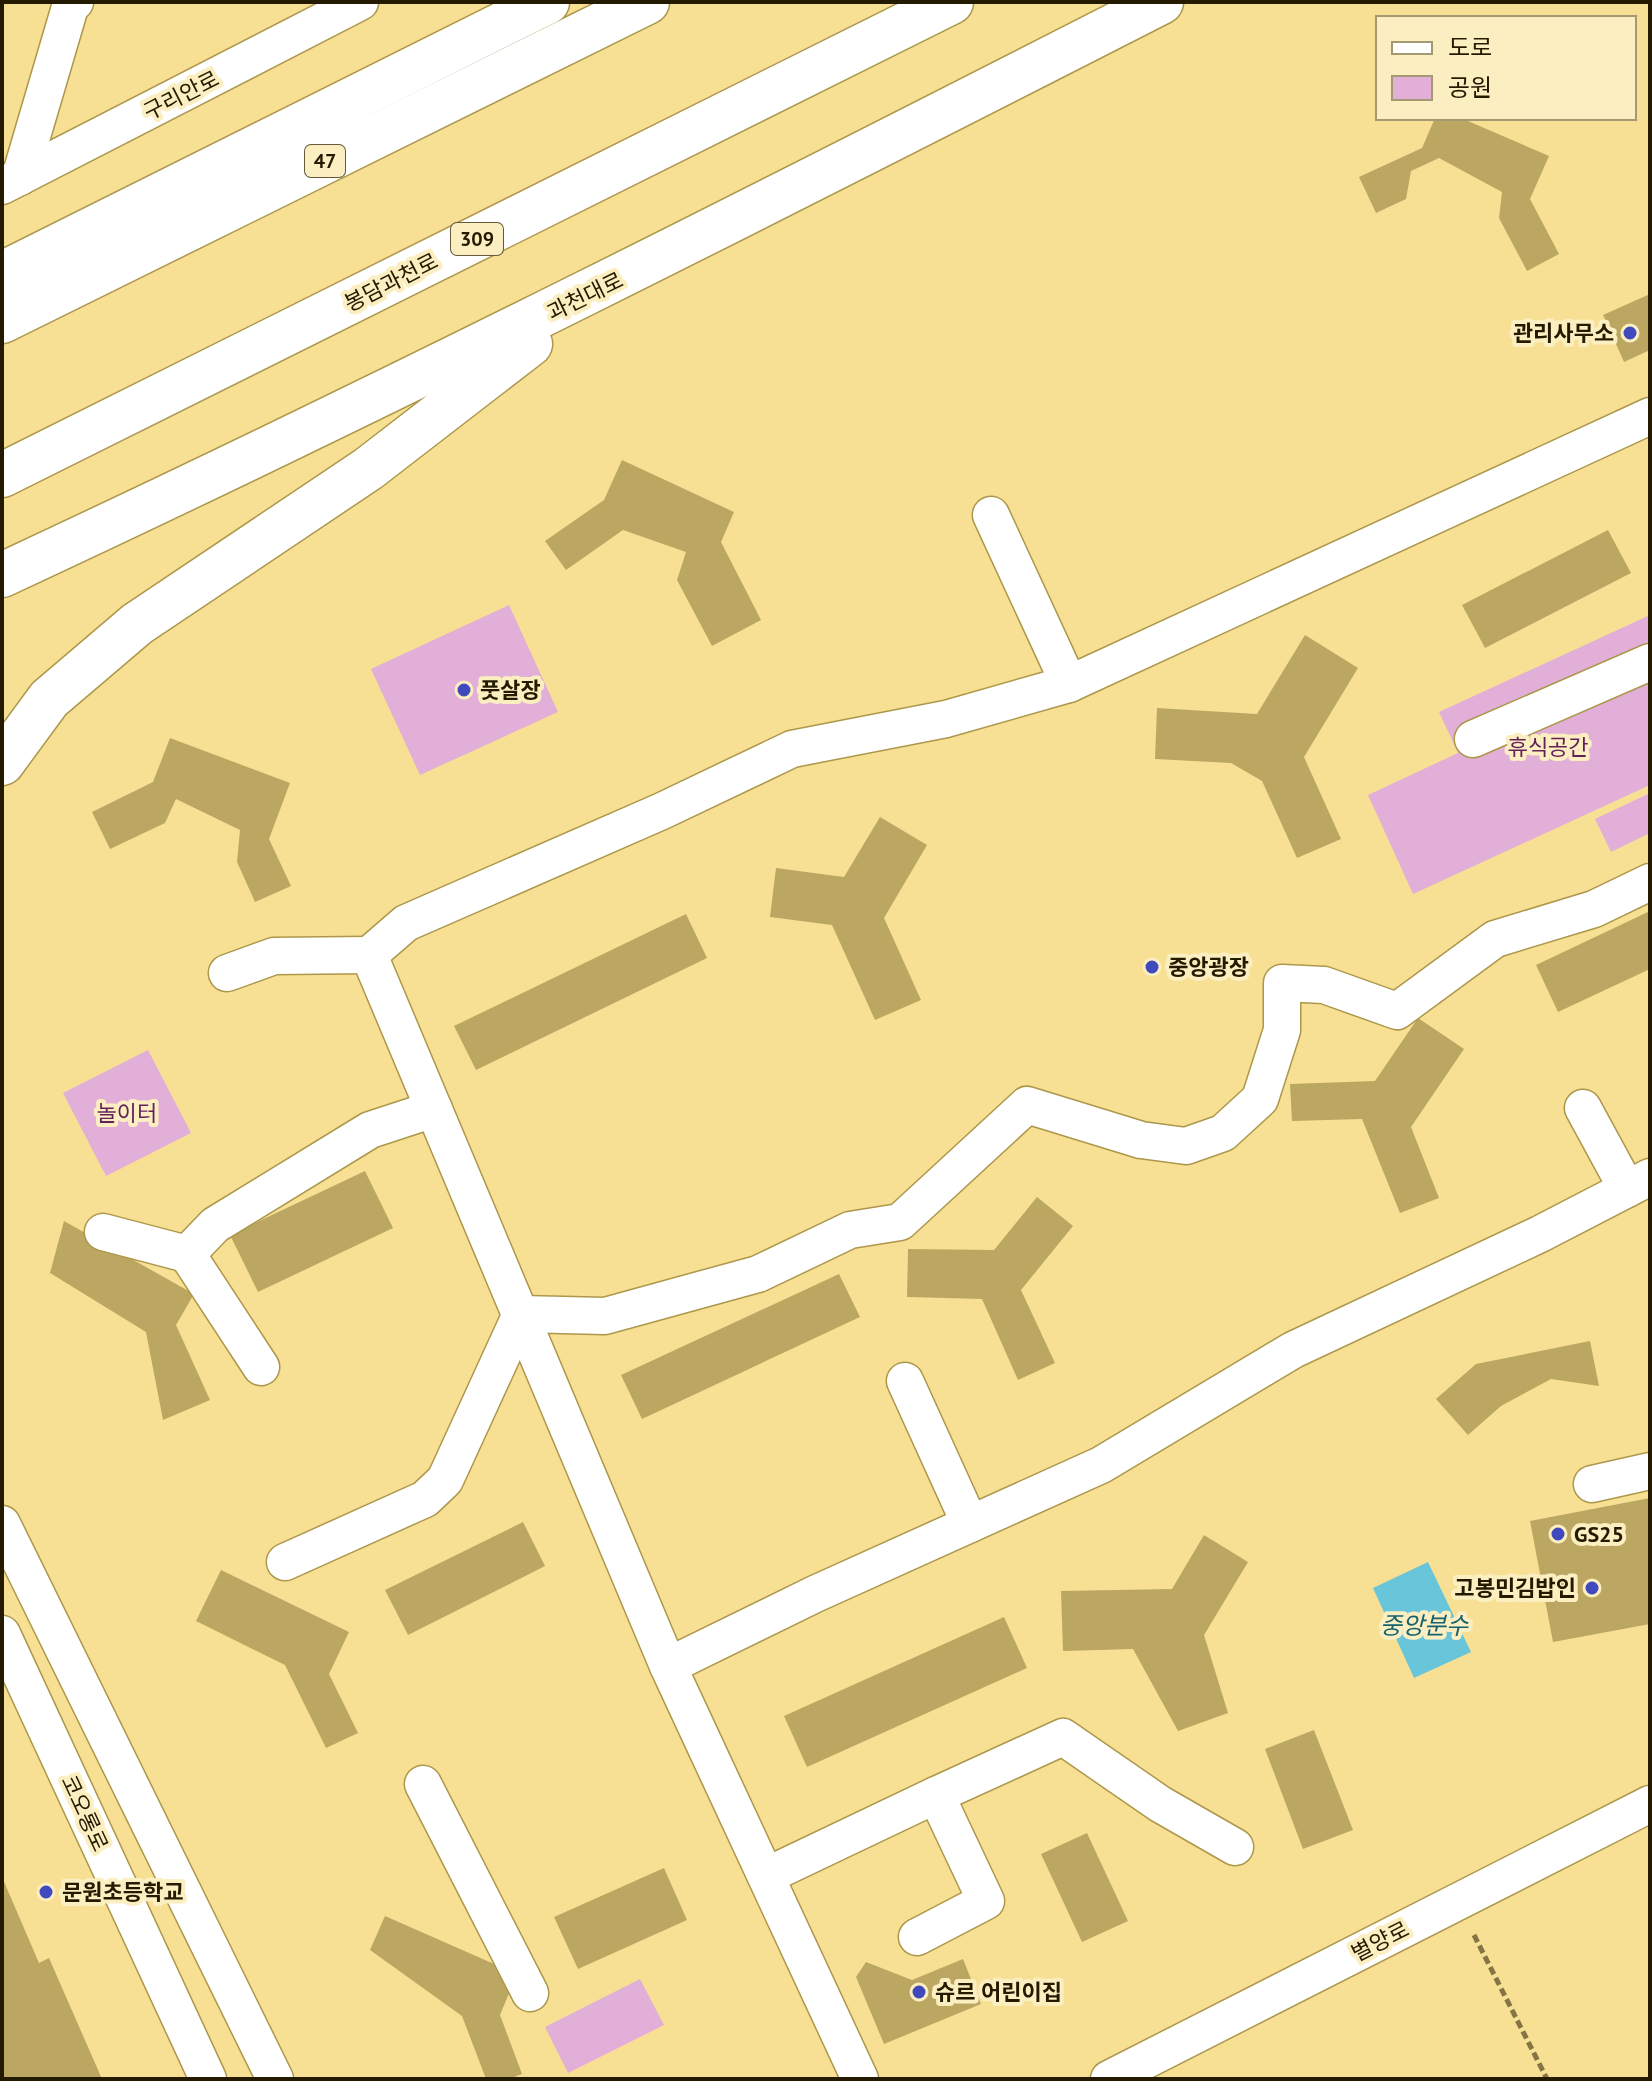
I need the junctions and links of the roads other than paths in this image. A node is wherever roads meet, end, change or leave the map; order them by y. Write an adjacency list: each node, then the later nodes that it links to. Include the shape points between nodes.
1 (75, 2): 7 (street)
2 (360, 2): 7 (street, 구리안로)
3 (547, 2): 8 (highway)
4 (647, 2): 10 (highway, 47)
5 (951, 2): 12 (highway, 봉담과천로 / 309)
6 (1161, 2): 9 (highway, 과천대로)
7 (11, 181)
8 (2, 274)
9 (605, 286): 14 (highway, 과천대로); 18 (highway, via 368,469 137,624 49,699)
10 (2, 321)
11 (1650, 416): 16 (street)
12 (2, 475)
13 (991, 515): 16 (street)
14 (2, 575)
15 (1650, 662): 17 (street)
16 (1069, 684): 20 (street, via 946,719 792,749 406,923)
17 (1473, 739)
18 (2, 763)
19 (1650, 882): 27 (street, via 1594,909 1495,939 1397,1011 1324,985 1282,983 1282,1030 1260,1099 1223,1133 1186,1146 1156,1142 1027,1105 900,1222 850,1230 758,1274 605,1316)
20 (369, 955): 21 (street, via 274,956); 23 (street)
21 (227, 973)
22 (1583, 1108): 24 (street)
23 (434, 1109): 26 (street, via 370,1130 215,1225); 27 (street)
24 (1638, 1183): 33 (street, via 1293,1350 1101,1465)
25 (103, 1232): 26 (street)
26 (187, 1254): 28 (street)
27 (521, 1314): 34 (street, via 445,1480 425,1499); 36 (street)
28 (261, 1367)
29 (905, 1381): 33 (street)
30 (1650, 1471): 31 (street)
31 (1592, 1484)
32 (2, 1524): 45 (street)
33 (970, 1524): 36 (street)
34 (285, 1562)
35 (2, 1634): 44 (street, 코오롱로)
36 (668, 1666): 41 (street)
37 (423, 1784): 43 (street)
38 (936, 1795): 40 (street, via 1063,1737 1160,1804); 41 (street); 42 (street, via 986,1901)
39 (1650, 1804): 47 (street, 별양로)
40 (1235, 1847)
41 (766, 1876): 46 (street)
42 (917, 1937)
43 (530, 1993)
44 (208, 2079)
45 (275, 2079)
46 (860, 2079)
47 (1109, 2079)

